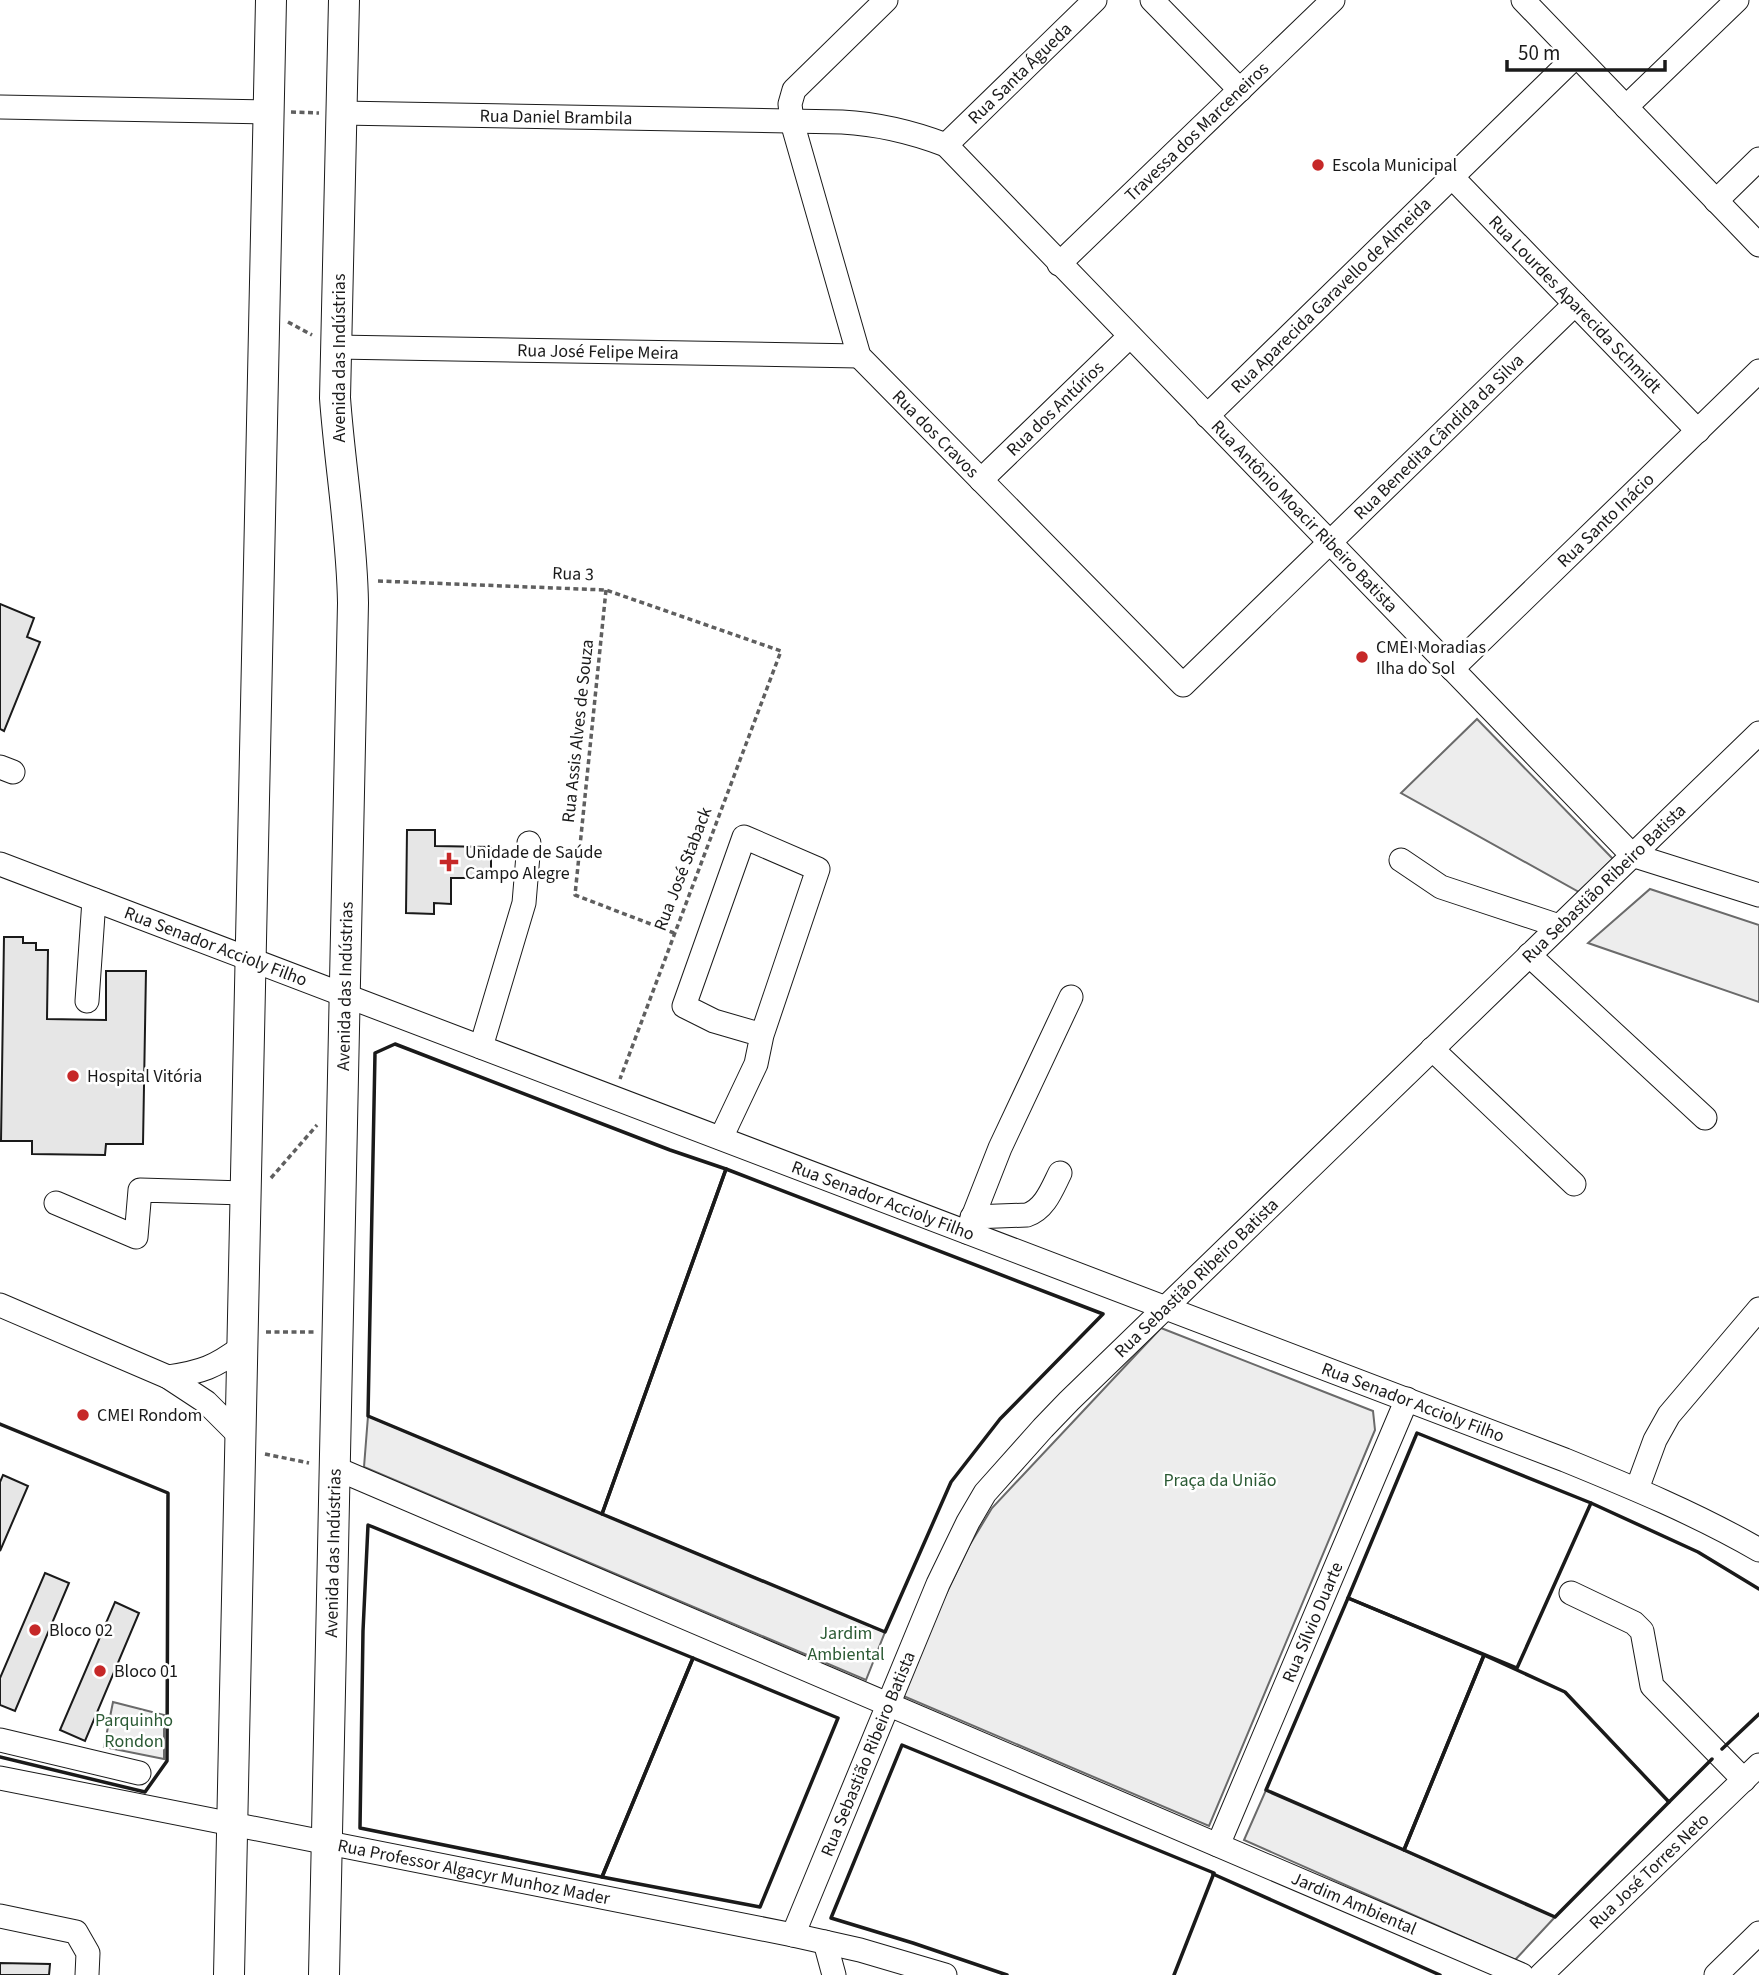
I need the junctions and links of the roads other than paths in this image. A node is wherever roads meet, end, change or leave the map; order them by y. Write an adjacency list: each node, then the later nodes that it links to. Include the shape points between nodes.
1 (271, 0): 13 (main road)
2 (344, 0): 14 (main road, Avenida das Indústrias)
3 (886, 0): 15 (street, via 794,90)
4 (1095, 0): 16 (street, Rua Santa Águeda)
5 (1152, 0): 10 (street)
6 (1333, 0): 10 (street, Travessa dos Marceneiros)
7 (1737, 0): 12 (street)
8 (1535, 4): 9 (street)
9 (1576, 56): 12 (street); 18 (street, Rua Aparecida Garavello de Almeida)
10 (1240, 90): 21 (street, Travessa dos Marceneiros)
11 (0, 107): 13 (street)
12 (1626, 107): 19 (street)
13 (268, 112): 42 (main road)
14 (341, 113): 15 (street, Rua Daniel Brambila); 24 (main road, Avenida das Indústrias)
15 (792, 122): 16 (street, Rua Daniel Brambila, via 870,124); 25 (street, Rua dos Cravos)
16 (946, 145): 21 (street, Rua Daniel Brambila)
17 (1759, 159): 19 (street)
18 (1452, 177): 22 (street, Rua Lourdes Aparecida Schmidt); 27 (street, Rua Aparecida Garavello de Almeida)
19 (1716, 201): 20 (street)
20 (1759, 245)
21 (1059, 264): 23 (street, Rua Antônio Moacir Ribeiro Batista)
22 (1575, 304): 28 (street, Rua Lourdes Aparecida Schmidt); 30 (street, Rua Benedita Cândida da Silva)
23 (1130, 337): 27 (street, Rua Antônio Moacir Ribeiro Batista); 29 (street, Rua dos Antúrios)
24 (336, 347): 25 (street, Rua José Felipe Meira); 43 (main road, Avenida das Indústrias, via 338,444 353,580)
25 (859, 356): 29 (street, Rua dos Cravos)
26 (1759, 371): 28 (street, Rua Santo Inácio)
27 (1207, 416): 30 (street, Rua Antônio Moacir Ribeiro Batista)
28 (1698, 430): 31 (street, Rua Santo Inácio)
29 (981, 480): 32 (street, Rua dos Cravos)
30 (1329, 543): 31 (street, Rua Antônio Moacir Ribeiro Batista); 32 (street, Rua Benedita Cândida da Silva)
31 (1452, 669): 35 (street, Rua Antônio Moacir Ribeiro Batista)
32 (1183, 685)
33 (1759, 733): 35 (street, Rua Sebastião Ribeiro Batista)
34 (529, 843): 47 (street, via 524,903)
35 (1632, 855): 38 (street, Rua Antônio Moacir Ribeiro Batista); 40 (street, Rua Sebastião Ribeiro Batista)
36 (1401, 860): 40 (street, via 1441,887)
37 (0, 864): 39 (street, Rua Senador Accioly Filho)
38 (1759, 895)
39 (94, 900): 42 (street, Rua Senador Accioly Filho); 45 (street)
40 (1559, 926): 41 (street, Rua Sebastião Ribeiro Batista)
41 (1529, 955): 48 (street, Rua Sebastião Ribeiro Batista); 49 (street)
42 (250, 959): 43 (street, Rua Senador Accioly Filho); 53 (main road)
43 (345, 996): 47 (street, Rua Senador Accioly Filho); 63 (main road, Avenida das Indústrias)
44 (1071, 997): 55 (street)
45 (87, 1001)
46 (762, 1035): 46 (street, via 818,869 744,837 684,1006 714,1021); 50 (street, via 756,1064)
47 (481, 1047): 50 (street, Rua Senador Accioly Filho)
48 (1432, 1049): 52 (street); 57 (street, Rua Sebastião Ribeiro Batista)
49 (1705, 1118)
50 (721, 1139): 55 (street, Rua Senador Accioly Filho)
51 (1060, 1173): 55 (street, via 1035,1213)
52 (1574, 1184)
53 (245, 1193): 54 (street, via 139,1190 136,1237); 59 (main road)
54 (56, 1203)
55 (969, 1225): 57 (street, Rua Senador Accioly Filho)
56 (0, 1305): 60 (street)
57 (1166, 1308): 61 (street, Rua Senador Accioly Filho); 67 (street, Rua Sebastião Ribeiro Batista, via 1043,1427 985,1493 948,1563)
58 (1759, 1309): 64 (street, via 1669,1415)
59 (242, 1339): 60 (street, via 223,1361 208,1369); 62 (main road)
60 (168, 1377): 62 (street, via 206,1402)
61 (1407, 1399): 64 (street, Rua Senador Accioly Filho); 74 (street, Rua Sílvio Duarte)
62 (240, 1443): 72 (main road)
63 (335, 1468): 67 (street, Jardim Ambiental); 73 (main road, Avenida das Indústrias)
64 (1637, 1489): 65 (street, Rua Senador Accioly Filho)
65 (1759, 1550)
66 (1572, 1593): 69 (street, via 1642,1631 1652,1686)
67 (889, 1704): 74 (street, Jardim Ambiental); 77 (street, Rua Sebastião Ribeiro Batista)
68 (0, 1740): 70 (street)
69 (1751, 1772): 85 (street, Rua José Torres Neto)
70 (139, 1773)
71 (0, 1778): 72 (street, Rua Professor Algacyr Munhoz Mader)
72 (232, 1823): 73 (street, Rua Professor Algacyr Munhoz Mader); 81 (main road)
73 (327, 1842): 77 (street, Rua Professor Algacyr Munhoz Mader); 82 (main road, Avenida das Indústrias)
74 (1218, 1845): 84 (street, Jardim Ambiental)
75 (0, 1916): 80 (street, via 76,1931 88,1953)
76 (1759, 1933): 86 (street)
77 (793, 1935): 78 (street, Rua Professor Algacyr Munhoz Mader)
78 (825, 1942): 79 (street, Rua Professor Algacyr Munhoz Mader); 83 (street)
79 (936, 1974)
80 (87, 1975)
81 (229, 1975)
82 (324, 1975)
83 (834, 1975)
84 (1522, 1975)
85 (1541, 1975)
86 (1716, 1975)

